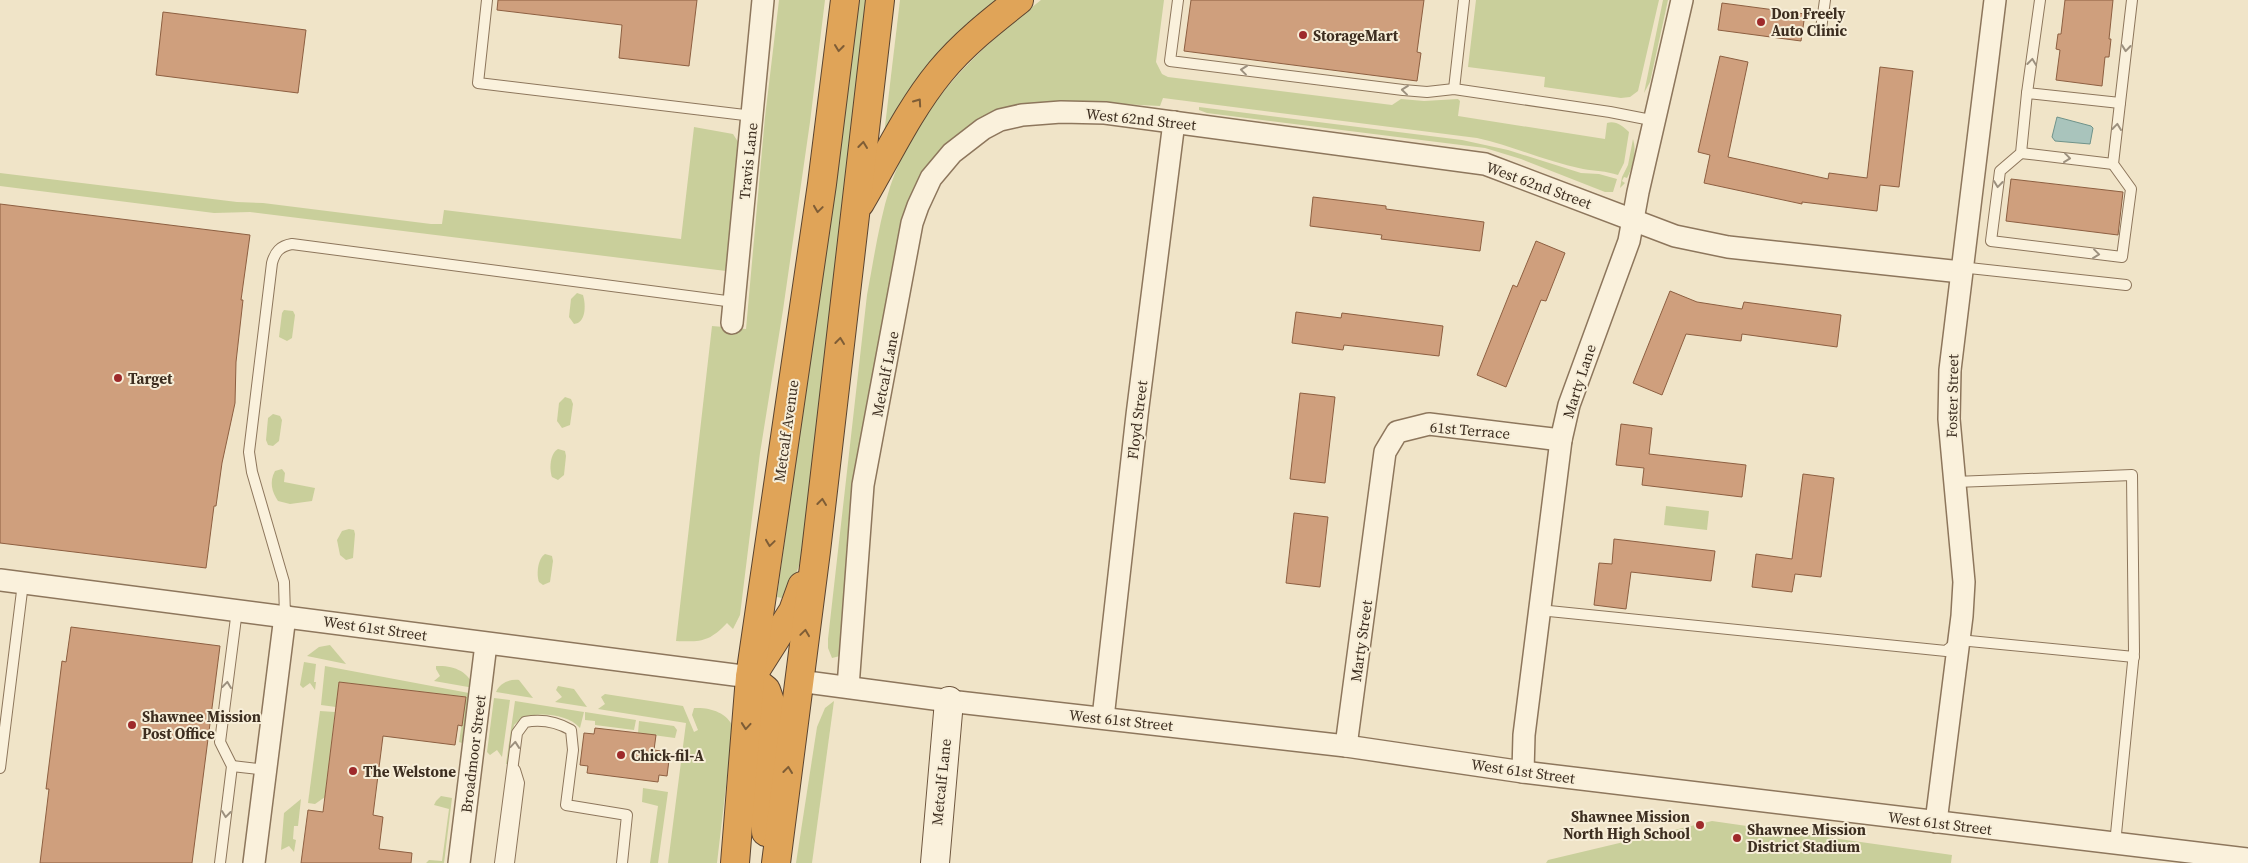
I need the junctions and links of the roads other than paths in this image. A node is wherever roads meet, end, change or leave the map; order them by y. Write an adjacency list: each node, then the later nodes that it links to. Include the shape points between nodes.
1 (487, 0): 18 (lane, via 478,83)
2 (763, 0): 18 (street, Travis Lane)
3 (846, 0): 40 (highway, Metcalf Avenue, one-way to 40)
4 (880, 0): 23 (highway, one-way to 4)
5 (1019, 0): 23 (highway, one-way to 5, via 915,106 940,72 978,32)
6 (1178, 0): 14 (lane, one-way to 6, via 1426,92 1403,90 1170,61)
7 (1464, 0): 14 (lane)
8 (1682, 0): 19 (street, Marty Lane)
9 (1825, 0): 13 (lane)
10 (1995, 0): 25 (street, Foster Street)
11 (2040, 0): 15 (lane, one-way to 11)
12 (2132, 0): 16 (lane, one-way to 16)
13 (1821, 29)
14 (1454, 88): 19 (lane)
15 (2027, 93): 16 (lane); 21 (lane)
16 (2120, 103): 22 (lane, one-way to 16)
17 (1022, 115): 20 (street, West 62nd Street, via 1061,112 1105,114); 42 (street, Metcalf Lane, via 1000,120 983,129 952,153 931,178 912,223 863,485)
18 (753, 116): 27 (street, Travis Lane)
19 (1656, 121): 24 (street, Marty Lane)
20 (1174, 122): 24 (street, West 62nd Street, via 1485,164); 44 (street, Floyd Street)
21 (2021, 152): 22 (lane, one-way to 22); 22 (lane, one-way to 22, via 2000,171 1991,241 2122,257 2131,189)
22 (2113, 164)
23 (855, 211): 31 (highway, one-way to 23)
24 (1633, 220): 25 (street, West 62nd Street, via 1675,236 1728,247); 28 (street, Marty Lane, via 1629,241 1569,405)
25 (1961, 272): 26 (lane, via 1969,268); 29 (street, Foster Street, via 1949,419)
26 (2126, 285)
27 (733, 312): 36 (lane, via 292,244 280,248 273,256 249,452 284,582)
28 (1561, 440): 30 (street, 61st Terrace, via 1429,424 1397,432 1386,452); 35 (street, Marty Lane)
29 (1954, 482): 37 (street, Foster Street, via 1964,582); 39 (lane, via 2132,475)
30 (1376, 536): 45 (street, Marty Street)
31 (816, 551): 40 (highway, via 793,610); 41 (highway, one-way to 31)
32 (0, 580): 33 (street, West 61st Street)
33 (24, 583): 34 (street, West 61st Street); 47 (lane)
34 (237, 610): 36 (street, West 61st Street); 46 (lane, one-way to 34, via 220,742)
35 (1539, 610): 37 (lane, via 1946,651); 50 (street, Marty Lane, via 1524,735)
36 (285, 616): 38 (street, West 61st Street); 49 (street)
37 (1959, 640): 39 (lane); 51 (street, Foster Street)
38 (486, 644): 40 (street, West 61st Street); 56 (street, Broadmoor Street)
39 (2134, 657): 52 (lane)
40 (750, 678): 60 (highway, Metcalf Avenue, one-way to 60); 61 (highway, via 766,690 773,710 765,783)
41 (799, 681): 42 (street, West 61st Street); 62 (highway, one-way to 41)
42 (848, 687): 43 (street, West 61st Street)
43 (950, 701): 44 (street, West 61st Street); 63 (street, Metcalf Lane)
44 (1103, 718): 45 (street, West 61st Street)
45 (1346, 746): 50 (street, West 61st Street)
46 (232, 766): 49 (lane); 54 (lane, one-way to 54)
47 (0, 768)
48 (513, 768): 57 (lane); 58 (lane, via 518,783); 59 (lane, one-way to 59, via 517,733 525,722 546,721 571,730 566,805 627,815)
49 (266, 770): 55 (street)
50 (1523, 772): 51 (street, West 61st Street)
51 (1936, 822): 52 (street, West 61st Street)
52 (2115, 844): 53 (street, West 61st Street)
53 (2248, 859)
54 (220, 863)
55 (254, 863)
56 (459, 863)
57 (500, 863)
58 (509, 863)
59 (622, 863)
60 (735, 863)
61 (766, 863)
62 (776, 863)
63 (935, 863)

